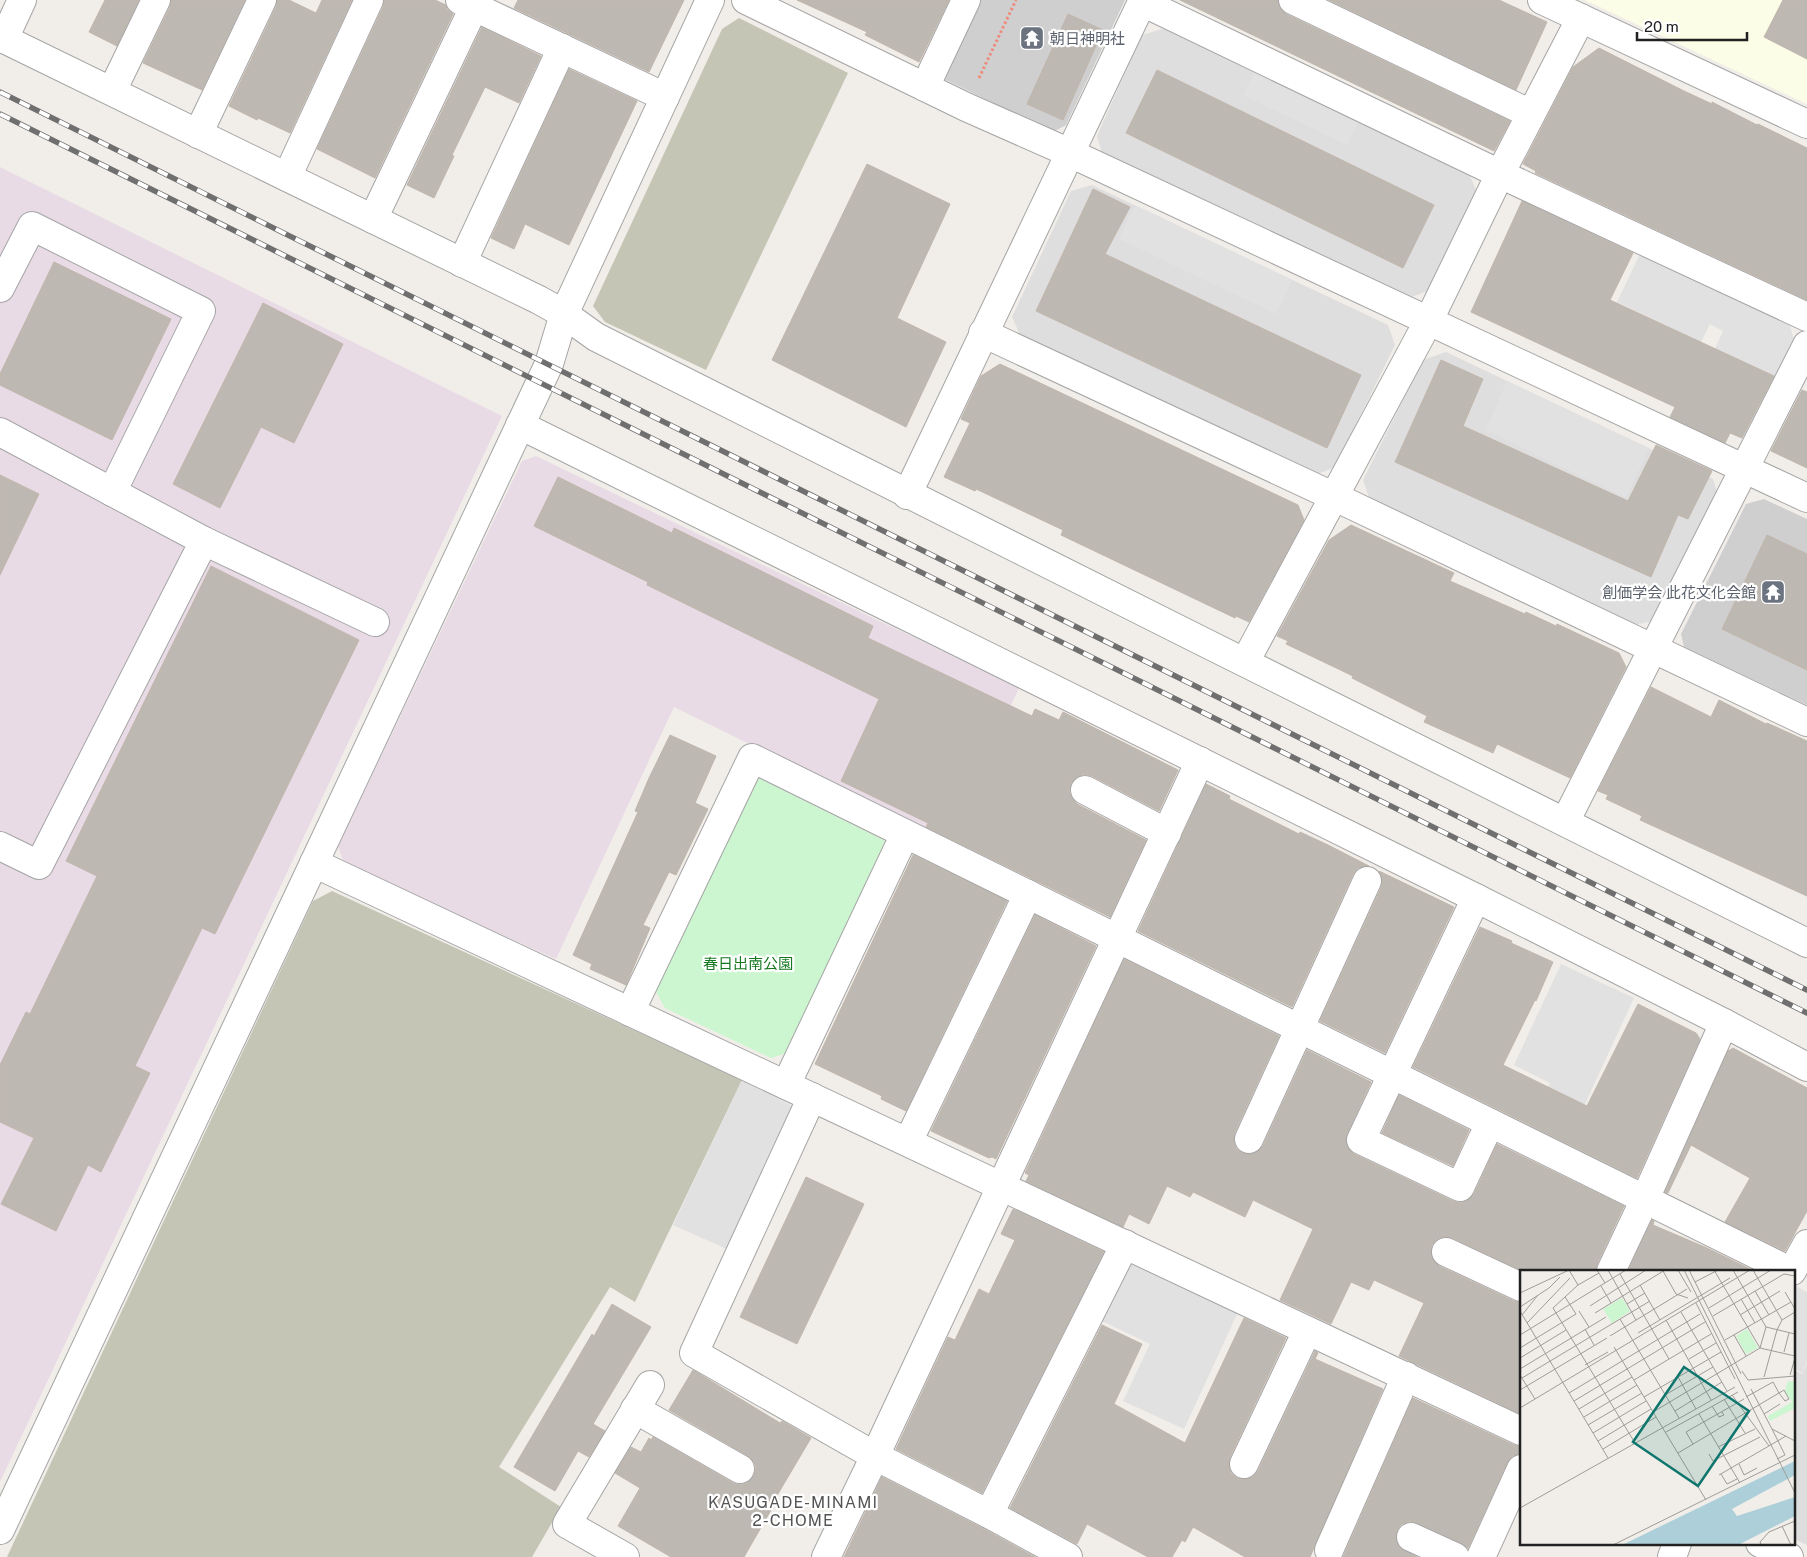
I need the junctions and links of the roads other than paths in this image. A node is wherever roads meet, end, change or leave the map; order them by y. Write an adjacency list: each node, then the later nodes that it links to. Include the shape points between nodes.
1 (22, 0): 13 (street)
2 (156, 0): 16 (street)
3 (262, 0): 20 (street)
4 (369, 0): 23 (street)
5 (710, 0): 17 (street)
6 (746, 0): 15 (street)
7 (966, 0): 15 (street)
8 (1293, 0): 18 (street)
9 (1542, 0): 12 (street)
10 (1142, 1): 21 (street); 22 (street)
11 (467, 3): 14 (street); 24 (street)
12 (1581, 18): 18 (street); 19 (street)
13 (2, 38): 16 (street)
14 (562, 48): 17 (street); 25 (street)
15 (925, 87): 21 (street)
16 (112, 91): 20 (street)
17 (665, 97): 27 (street)
18 (1531, 114): 22 (street)
19 (1807, 124)
20 (198, 134): 23 (street)
21 (1070, 153): 29 (street); 30 (street)
22 (1500, 174): 28 (street); 29 (street)
23 (287, 177): 24 (street)
24 (373, 219): 25 (street)
25 (462, 262): 27 (street)
26 (0, 288): 35 (street, via 32,226 201,311)
27 (564, 314): 32 (street, via 550,364); 36 (street, via 596,337)
28 (1807, 317)
29 (1429, 320): 34 (street); 37 (street)
30 (983, 333): 36 (street); 37 (street)
31 (1807, 344): 34 (street)
32 (520, 425): 44 (street); 50 (street)
33 (0, 432): 35 (street)
34 (1743, 468): 38 (street); 41 (street)
35 (112, 492): 39 (street)
36 (907, 495): 42 (street)
37 (1335, 496): 41 (street); 42 (street)
38 (1807, 498)
39 (204, 541): 40 (street); 49 (street, via 39,865)
40 (375, 622)
41 (1654, 649): 43 (street); 46 (street)
42 (1245, 662): 46 (street)
43 (1807, 722)
44 (1200, 762): 47 (street); 53 (street)
45 (1085, 790): 47 (street)
46 (1565, 822): 55 (street)
47 (1166, 832): 54 (street)
48 (905, 834): 52 (street); 56 (street, via 752,758); 61 (street)
49 (0, 846)
50 (314, 863): 56 (street); 87 (street)
51 (1367, 881): 58 (street)
52 (1028, 894): 54 (street); 65 (street)
53 (1476, 898): 57 (street); 60 (street)
54 (1118, 938): 58 (street); 66 (street)
55 (1807, 943)
56 (630, 1012): 61 (street)
57 (1724, 1023): 59 (street); 67 (street)
58 (1299, 1029): 60 (street); 64 (street)
59 (1807, 1067)
60 (1392, 1075): 63 (street); 63 (street, via 1361,1140 1460,1187)
61 (786, 1085): 62 (street)
62 (812, 1097): 65 (street); 82 (street, via 694,1353)
63 (1490, 1123): 67 (street)
64 (1249, 1139)
65 (908, 1142): 66 (street)
66 (1002, 1186): 68 (street); 82 (street)
67 (1645, 1199): 71 (street); 72 (street)
68 (1125, 1244): 77 (street); 86 (street)
69 (1807, 1244): 73 (street)
70 (1446, 1252): 76 (street)
71 (1611, 1270)
72 (1790, 1270)
73 (1793, 1270)
74 (1794, 1272): 75 (street)
75 (1807, 1279)
76 (1520, 1286)
77 (1307, 1330): 78 (street); 83 (street)
78 (1406, 1376): 81 (street); 91 (street)
79 (650, 1385): 80 (street)
80 (635, 1409): 84 (street); 92 (street, via 567,1524)
81 (1520, 1431)
82 (875, 1456): 86 (street); 93 (street)
83 (1244, 1464)
84 (740, 1470)
85 (1520, 1471): 96 (street)
86 (989, 1514): 94 (street)
87 (0, 1530)
88 (1411, 1538): 95 (street)
89 (1677, 1544): 97 (street)
90 (1762, 1544): 98 (street)
91 (1329, 1550)
92 (610, 1553)
93 (826, 1557)
94 (1068, 1557)
95 (1455, 1557)
96 (1482, 1557)
97 (1672, 1557)
98 (1789, 1557)

